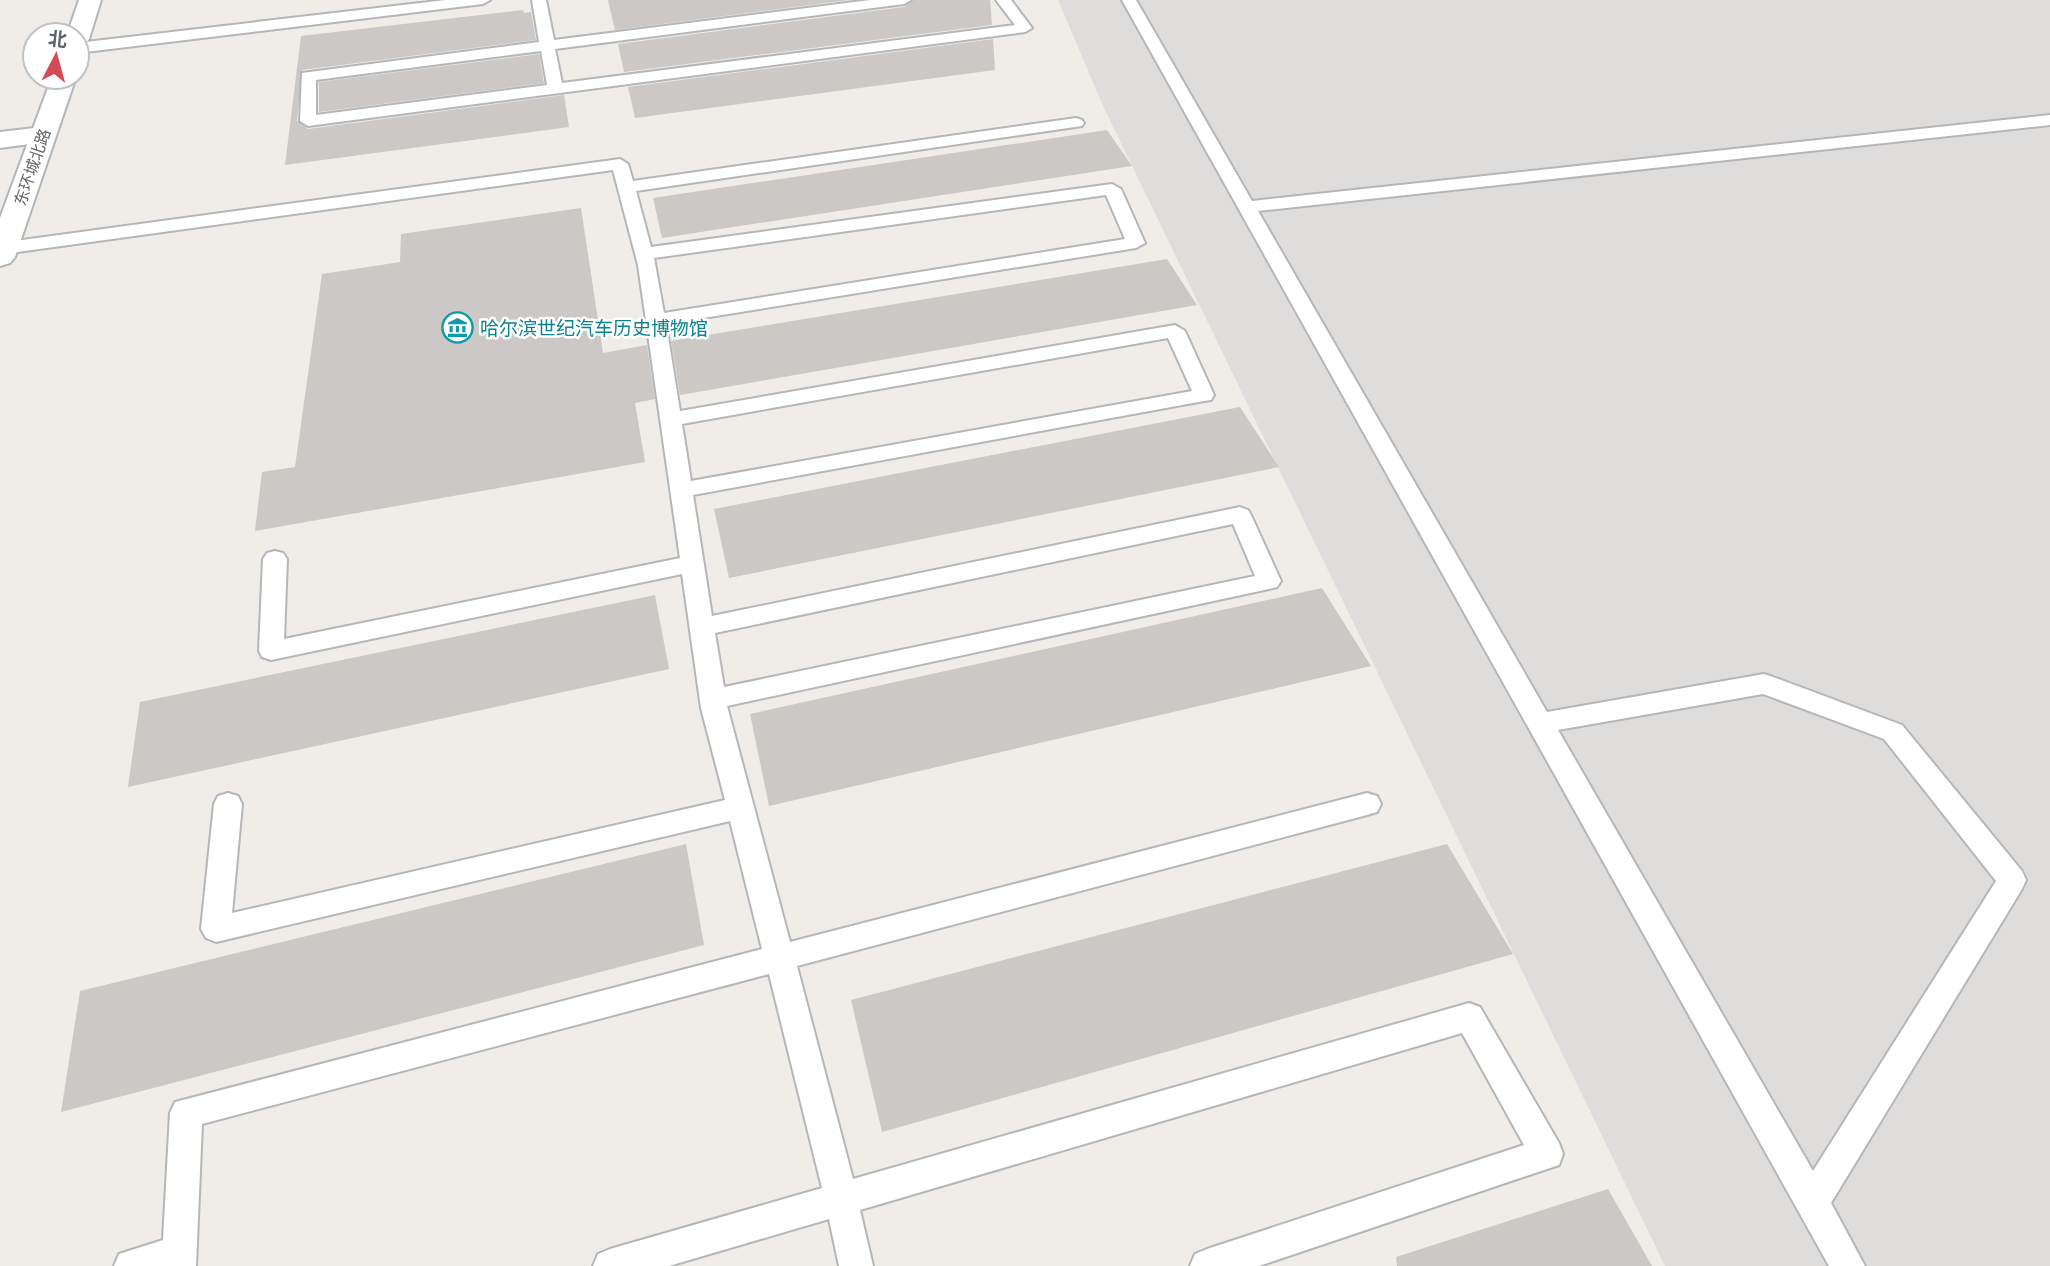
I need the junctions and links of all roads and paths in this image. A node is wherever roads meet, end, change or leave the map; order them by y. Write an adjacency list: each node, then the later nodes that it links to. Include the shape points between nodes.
1 (90, 0): 9 (main road)
2 (323, 0): 8 (lane)
3 (483, 0): 8 (lane)
4 (539, 0): 11 (lane)
5 (904, 0): 11 (lane)
6 (1003, 0): 12 (lane, via 1025,28)
7 (1129, 0): 19 (lane)
8 (323, 19): 10 (lane)
9 (83, 21)
10 (91, 46)
11 (547, 46): 12 (lane); 12 (lane, via 308,76 308,121)
12 (555, 88)
13 (59, 91): 16 (main road, 东环城北路)
14 (2050, 120): 19 (lane)
15 (1076, 123): 18 (lane)
16 (43, 135): 17 (main road); 20 (main road, 东环城北路)
17 (0, 140)
18 (627, 187): 20 (lane, via 620,164); 21 (lane)
19 (1247, 207): 29 (lane)
20 (2, 253)
21 (644, 254): 22 (lane); 22 (lane, via 1112,189 1136,243)
22 (656, 320): 23 (lane)
23 (671, 419): 24 (lane); 24 (lane, via 1175,331 1204,395)
24 (682, 491): 26 (lane)
25 (275, 559): 26 (lane, via 271,651)
26 (692, 563): 27 (lane)
27 (702, 626): 28 (lane); 28 (lane, via 1240,515 1269,581)
28 (713, 699): 32 (lane)
29 (1540, 723): 35 (lane); 35 (lane, via 1764,684 1893,732 2012,880)
30 (228, 804): 32 (lane, via 216,929)
31 (1367, 804): 33 (lane)
32 (740, 808): 33 (lane)
33 (780, 957): 34 (lane); 36 (lane, via 186,1113)
34 (841, 1199): 38 (lane); 39 (lane); 40 (lane, via 1469,1017 1547,1154)
35 (1812, 1203): 41 (lane)
36 (180, 1259): 37 (lane)
37 (131, 1266)
38 (610, 1266)
39 (856, 1266)
40 (1207, 1266)
41 (1848, 1266)

